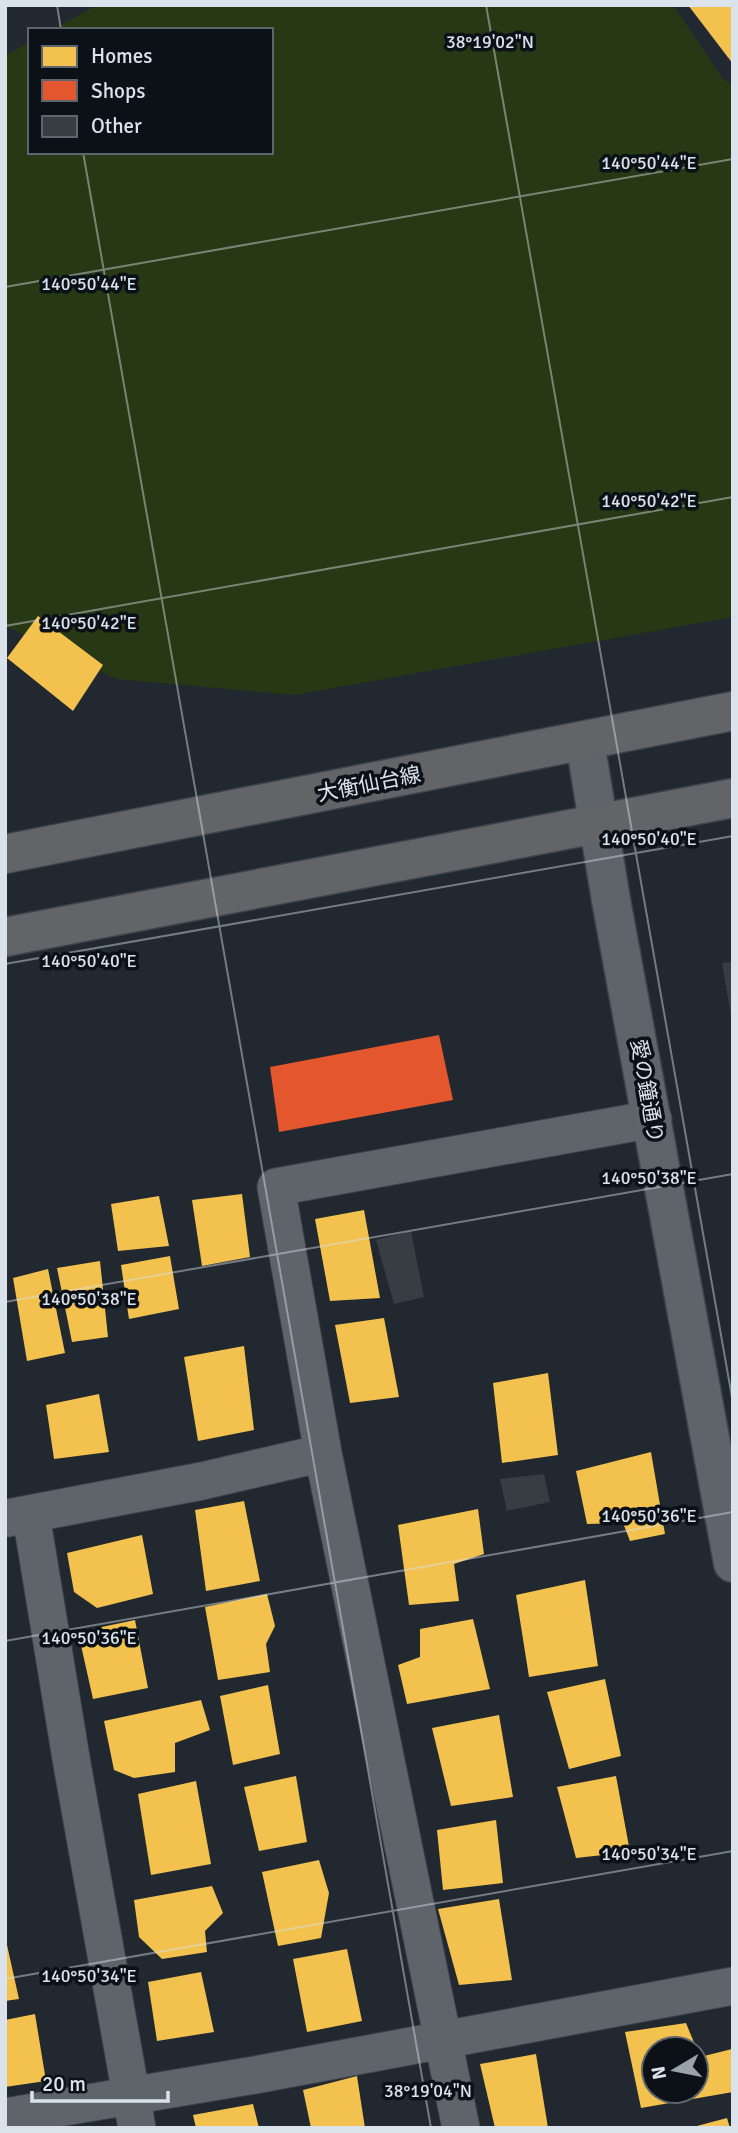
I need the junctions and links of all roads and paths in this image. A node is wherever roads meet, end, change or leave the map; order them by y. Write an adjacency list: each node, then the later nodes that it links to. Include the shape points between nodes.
1 (733, 711): 2 (main road, 大衡仙台線)
2 (586, 742): 4 (street, 愛の鐘通り); 5 (main road, 大衡仙台線)
3 (733, 798): 4 (main road)
4 (599, 826): 6 (main road); 7 (street, 愛の鐘通り)
5 (5, 854)
6 (5, 937)
7 (653, 1119): 8 (street, via 276,1187); 10 (street, 愛の鐘通り)
8 (323, 1453): 9 (street); 12 (street)
9 (18, 1516): 13 (street)
10 (733, 1563)
11 (733, 1986): 12 (street)
12 (442, 2039): 13 (street); 15 (street)
13 (134, 2112): 14 (street)
14 (5, 2118)
15 (461, 2128)

